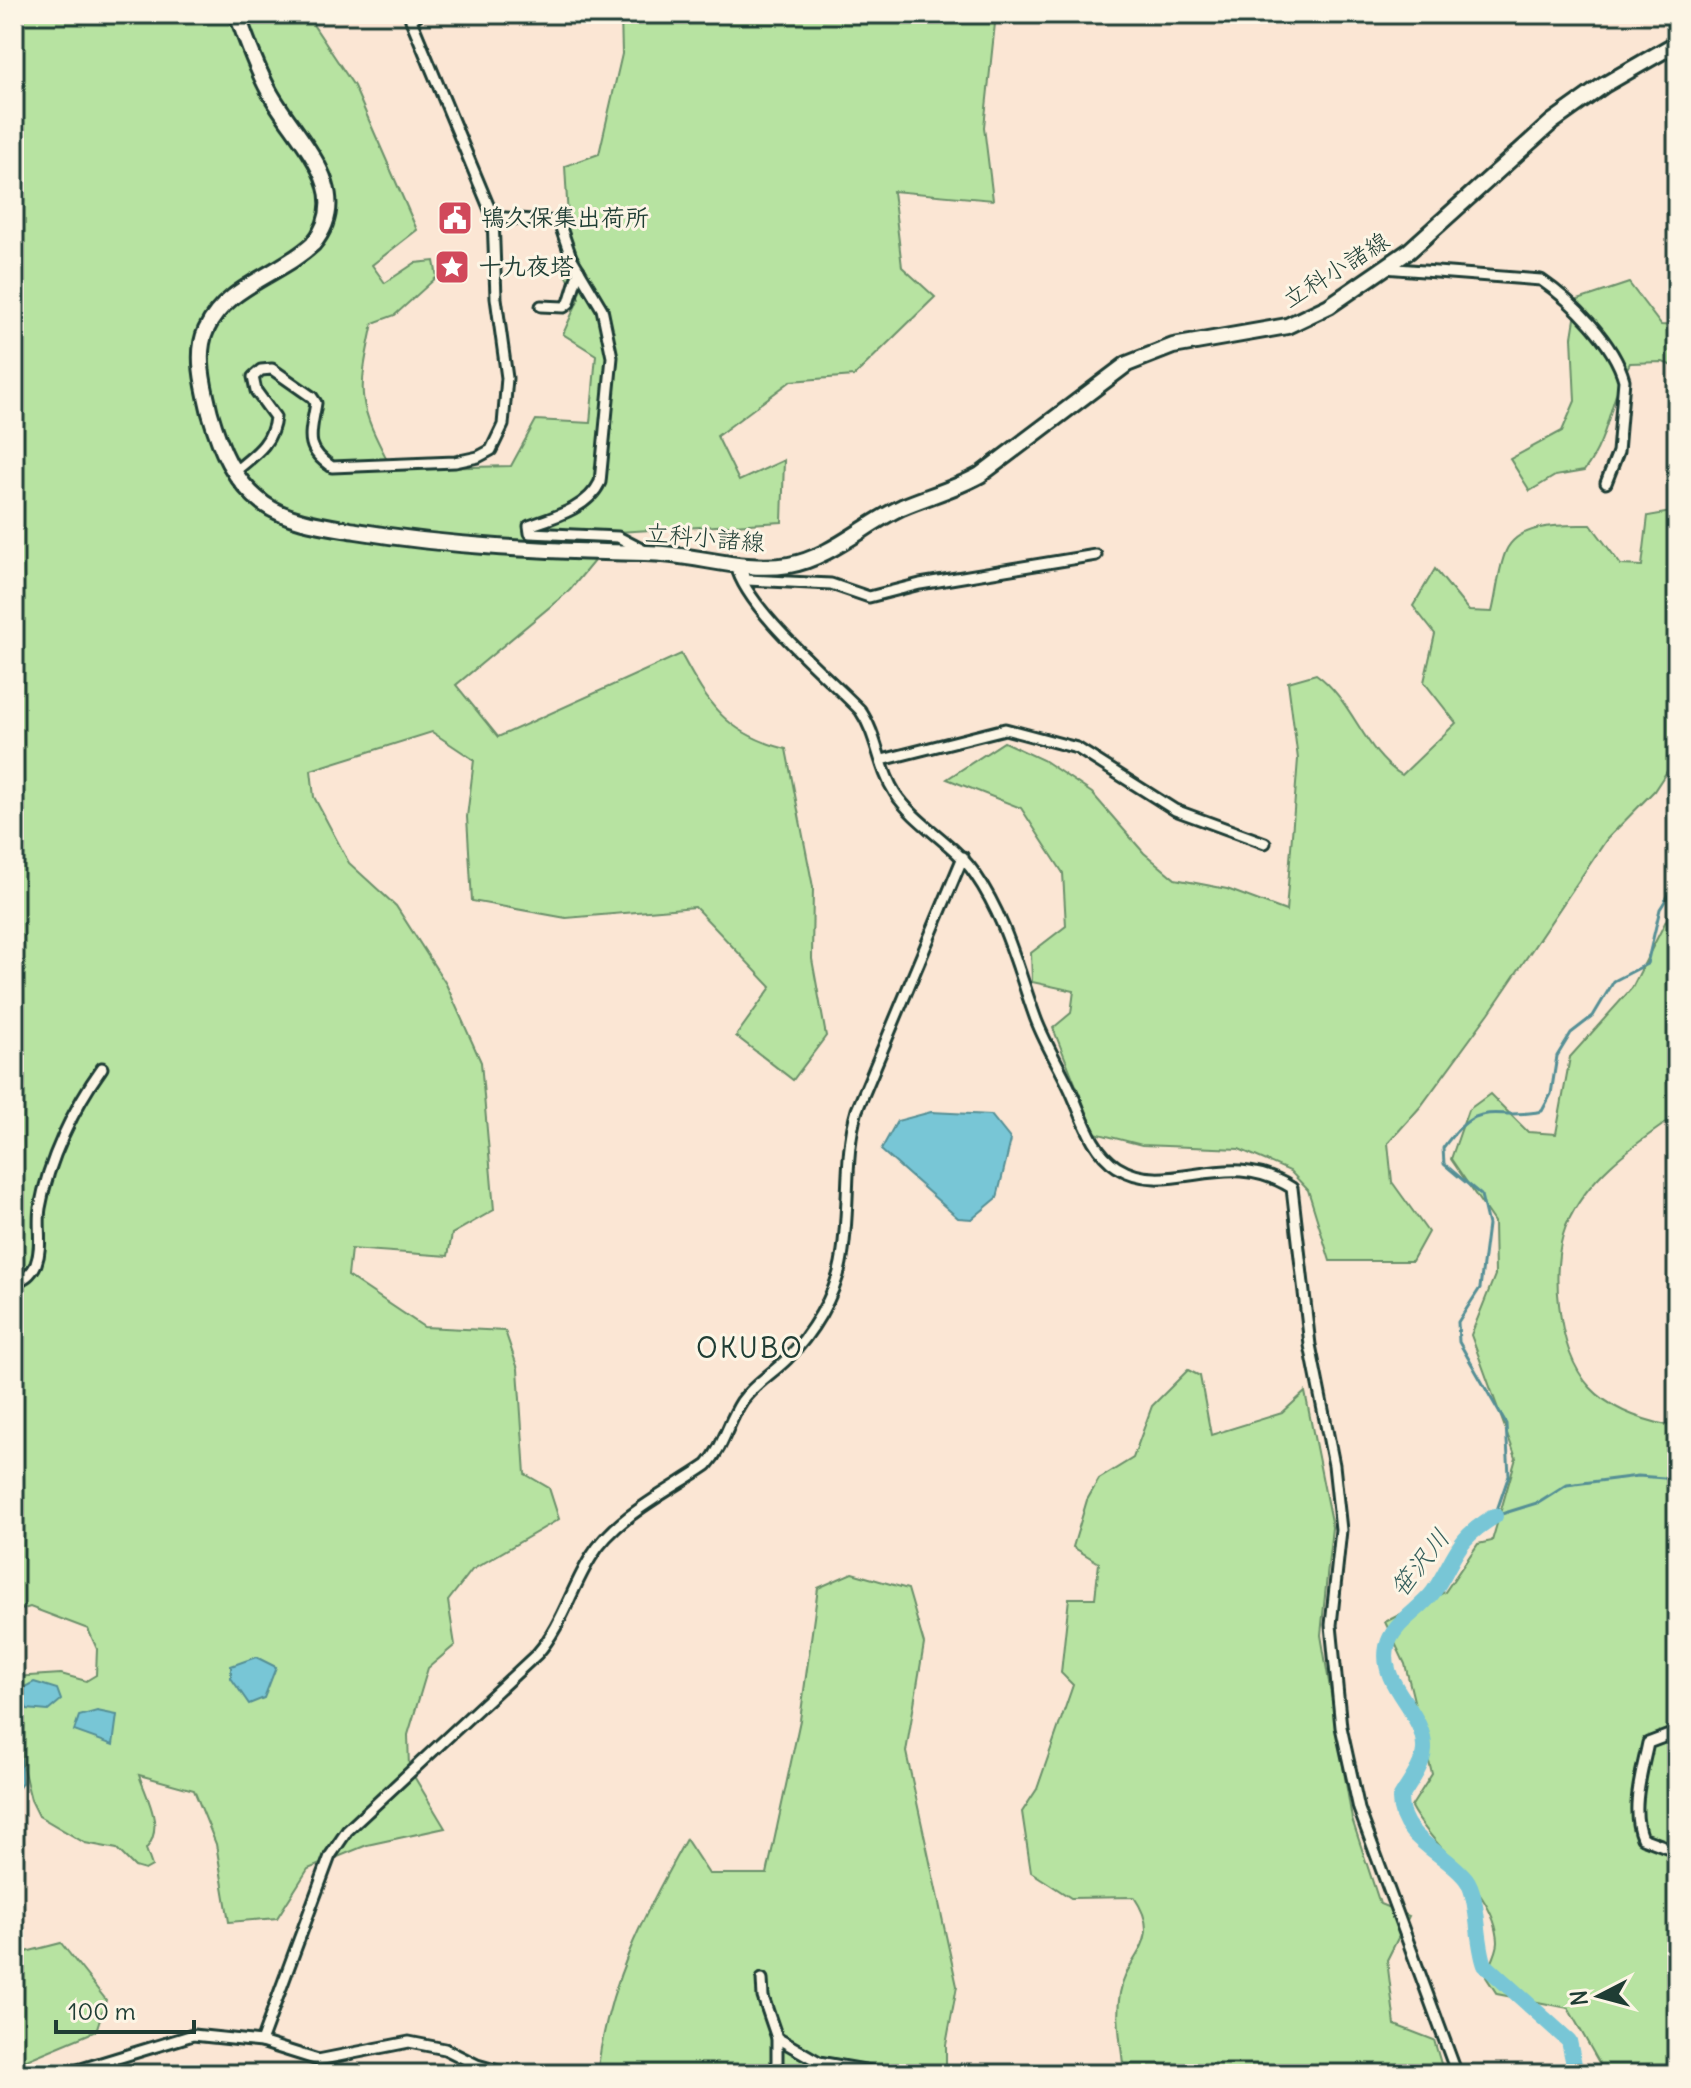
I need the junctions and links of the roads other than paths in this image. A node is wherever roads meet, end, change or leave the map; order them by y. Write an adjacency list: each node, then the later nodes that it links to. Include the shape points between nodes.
1 (237, 14): 8 (main road, 立科小諸線, via 259,73 324,175 330,205 313,244 226,302 206,330 201,347 206,397 222,454)
2 (413, 16): 4 (street)
3 (1677, 43): 5 (main road, 立科小諸線, via 1552,122)
4 (493, 217): 6 (street, via 559,222); 8 (street, via 496,298 507,378 503,425 491,450 455,462 332,467 317,457 310,441 316,403 272,369 253,377 256,391 275,417 274,431 264,447)
5 (1384, 268): 9 (street, via 1541,280 1553,288 1599,336 1624,380 1618,452); 12 (main road, 立科小諸線, via 1329,306 1287,326 1173,346 1127,364 980,475 901,507 815,557 791,565)
6 (579, 270): 7 (street, via 569,303); 10 (street, via 602,309 612,357 600,482 585,503 528,528 530,533 618,537)
7 (541, 306)
8 (234, 472): 10 (main road, 立科小諸線, via 264,505 337,528 536,551)
9 (1606, 483)
10 (648, 553): 12 (main road, 立科小諸線)
11 (1096, 555): 12 (street, via 869,597 831,584 747,580)
12 (736, 565): 13 (street, via 739,580 757,605 860,710 873,728)
13 (882, 760): 14 (street, via 1005,729 1016,731 1077,748 1175,810); 15 (street, via 886,778 904,805)
14 (1265, 843)
15 (963, 857): 22 (street, via 855,1118 841,1267 818,1317 796,1349 741,1402 717,1455 602,1541 550,1640 347,1831 325,1870); 27 (street, via 994,906 1035,1018 1086,1130 1106,1157 1151,1179 1237,1168 1292,1188 1310,1345 1341,1530 1331,1625 1343,1738 1359,1809)
16 (102, 1068): 17 (street, via 88,1086 53,1162 40,1209 36,1262 29,1276)
17 (14, 1283)
18 (1677, 1732): 19 (street, via 1648,1743 1637,1828 1642,1838)
19 (1677, 1851)
20 (762, 1979): 21 (street)
21 (777, 2038): 25 (street); 26 (street, via 819,2062)
22 (261, 2042): 23 (street, via 193,2035); 24 (street, via 318,2060 409,2042 445,2049)
23 (65, 2074)
24 (509, 2074)
25 (777, 2074)
26 (887, 2074)
27 (1457, 2074)

